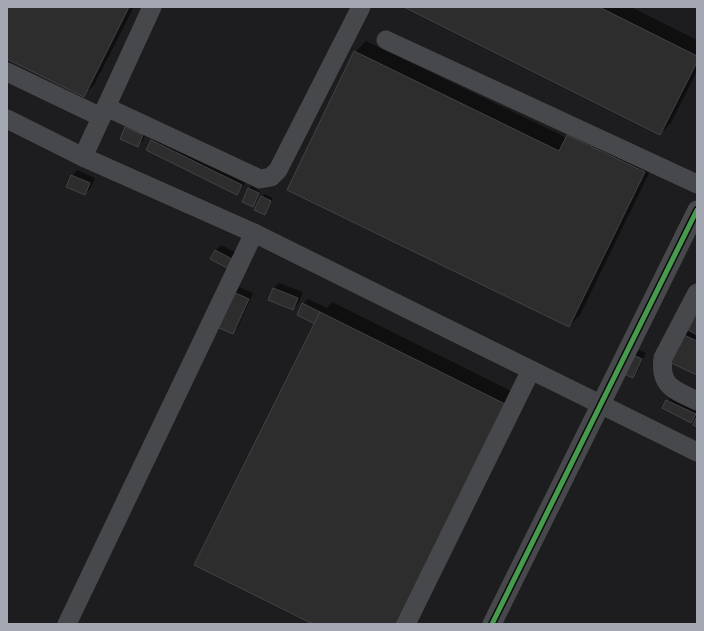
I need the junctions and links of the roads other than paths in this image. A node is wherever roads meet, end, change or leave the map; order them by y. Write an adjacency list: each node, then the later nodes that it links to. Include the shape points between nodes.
1 (152, 7): 5 (street)
2 (361, 7): 5 (street, via 278,170 267,178 260,179)
3 (386, 40): 8 (street)
4 (7, 72): 5 (street)
5 (103, 112): 7 (street)
6 (7, 119): 7 (street)
7 (83, 156): 10 (street)
8 (697, 184)
9 (697, 210): 14 (street)
10 (254, 233): 12 (street); 16 (street)
11 (697, 293): 13 (street, via 664,358 662,369 664,380 673,390)
12 (531, 370): 14 (street); 17 (street)
13 (697, 401)
14 (601, 404): 15 (street); 18 (street)
15 (697, 452)
16 (67, 624)
17 (406, 624)
18 (492, 624)

